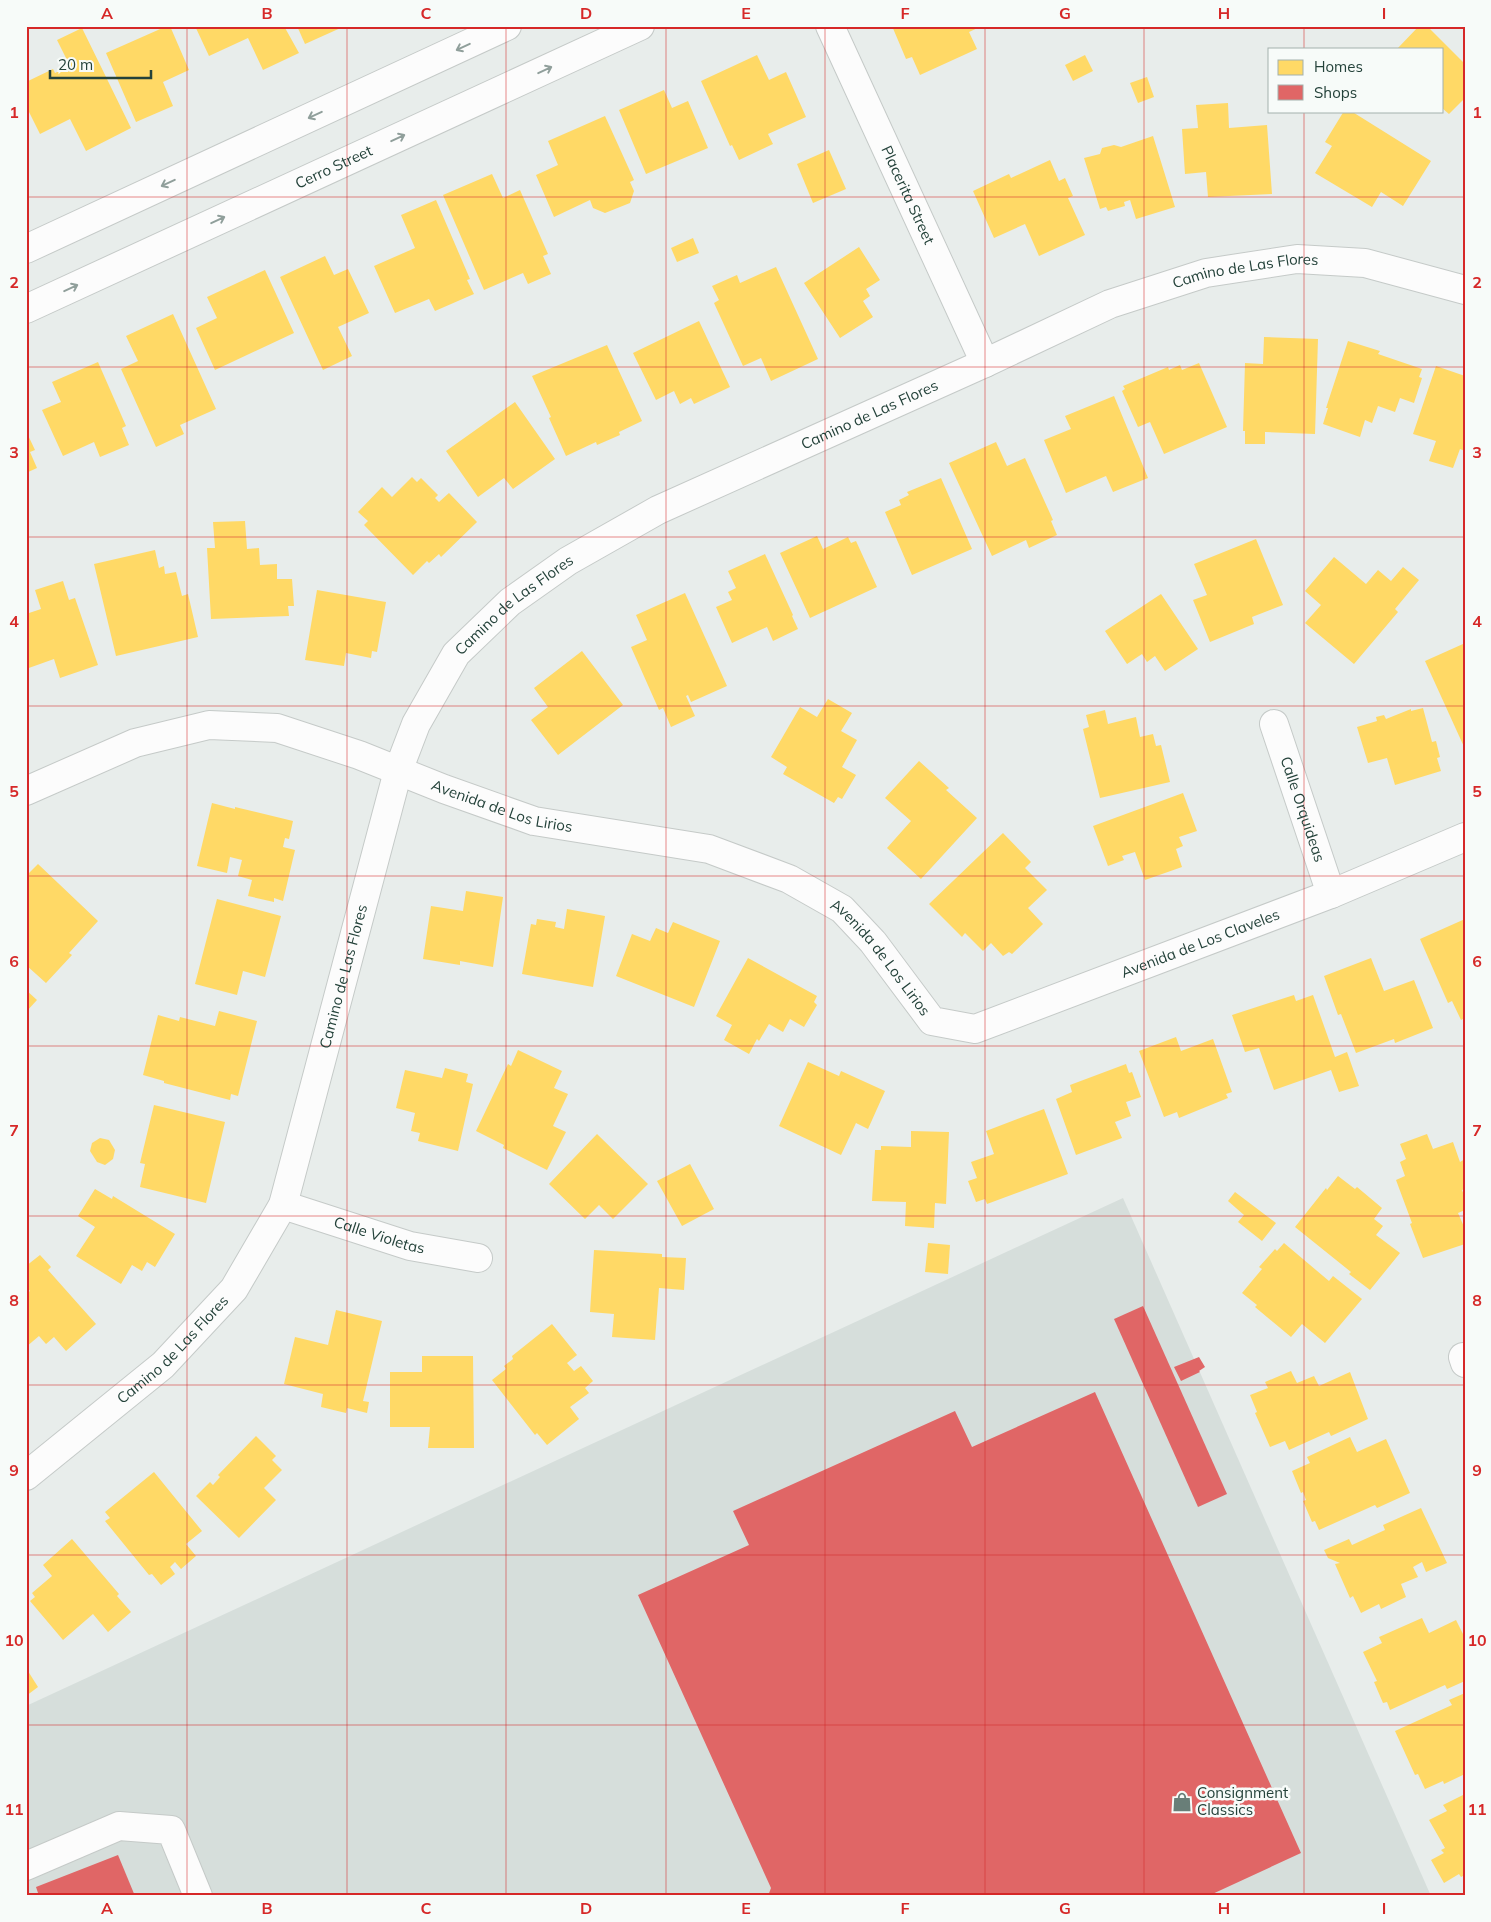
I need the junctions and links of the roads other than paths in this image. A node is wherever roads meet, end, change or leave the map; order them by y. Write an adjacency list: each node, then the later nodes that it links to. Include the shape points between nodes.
1 (507, 26): 4 (street, one-way to 4)
2 (640, 26): 6 (street, Cerro Street, one-way to 2)
3 (830, 26): 7 (street, Placerita Street)
4 (26, 249)
5 (1464, 287): 7 (street, Camino de Las Flores, via 1365,263 1297,259 1261,264 1206,273 1110,304)
6 (26, 309)
7 (985, 363): 9 (street, Camino de Las Flores, via 658,510 568,561 510,602 456,654 416,724)
8 (1274, 724): 12 (street, Calle Orquideas)
9 (398, 771): 10 (street, Avenida de Los Lirios, via 277,728 209,725 134,743); 13 (street, Avenida de Los Lirios, via 534,821 709,850 789,878 842,909 873,942); 14 (street, Camino de Las Flores)
10 (26, 791)
11 (1465, 837): 12 (street, Avenida de Los Claveles)
12 (1331, 894): 13 (street, Avenida de Los Claveles, via 975,1029)
13 (932, 1021)
14 (283, 1204): 15 (street, Calle Violetas, via 410,1246); 16 (street, Camino de Las Flores, via 234,1289 163,1365)
15 (478, 1258)
16 (26, 1476)
17 (26, 1866): 18 (street, via 119,1826 171,1830)
18 (198, 1896)

